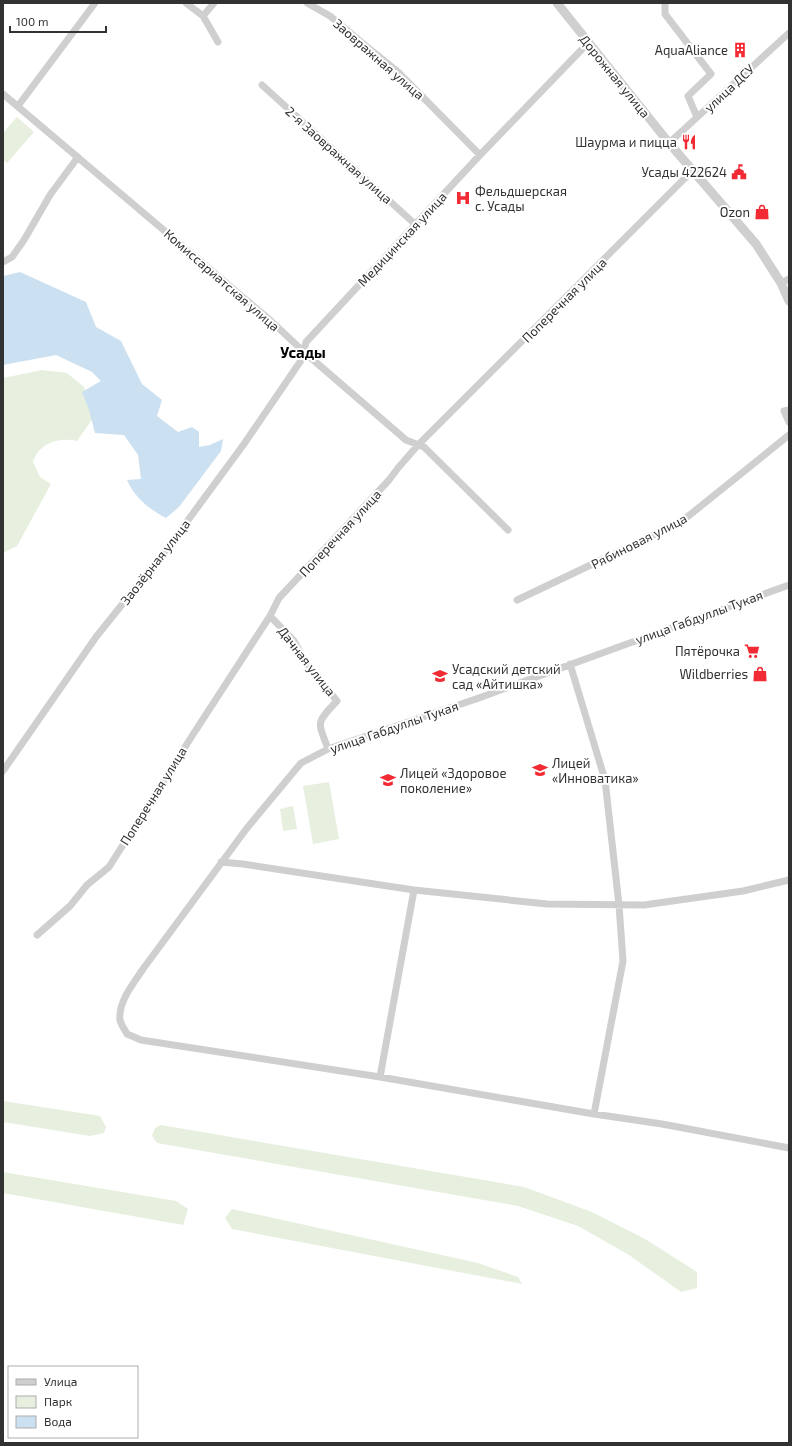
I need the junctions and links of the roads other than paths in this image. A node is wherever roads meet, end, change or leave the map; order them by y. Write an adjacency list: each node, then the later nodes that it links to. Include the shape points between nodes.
1 (95, 3): 13 (street)
2 (186, 3): 7 (street)
3 (214, 3): 7 (street)
4 (307, 3): 16 (street, Заовражная улица, via 330,16 398,72)
5 (557, 3): 10 (street, Дорожная улица)
6 (665, 3): 14 (street, via 665,14 711,74 688,96)
7 (203, 16): 9 (street)
8 (789, 33): 14 (street, улица ДСУ)
9 (218, 42)
10 (588, 43): 15 (street, Дорожная улица); 16 (street, Медицинская улица)
11 (262, 85): 19 (street, 2-я Заовражная улица)
12 (3, 94): 13 (street, Комиссариатская улица)
13 (18, 106): 17 (street, Комиссариатская улица)
14 (697, 117): 15 (street, улица ДСУ)
15 (670, 143): 18 (street, Дорожная улица)
16 (480, 155): 19 (street, Медицинская улица)
17 (78, 157): 20 (street, via 50,194 12,258); 23 (street, Комиссариатская улица)
18 (693, 170): 21 (street, Дорожная улица); 27 (street, Поперечная улица)
19 (416, 225): 23 (street, Медицинская улица, via 306,342)
20 (3, 262)
21 (785, 281): 22 (street, Дорожная улица)
22 (789, 302)
23 (304, 352): 27 (street, Комиссариатская улица, via 406,440); 34 (street, Заозёрная улица, via 302,359 244,444 169,546 96,636)
24 (789, 410): 25 (street, via 784,411)
25 (789, 422)
26 (789, 435): 30 (street, Рябиновая улица, via 682,522)
27 (418, 445): 28 (street, Комиссариатская улица, via 424,447); 31 (street, Поперечная улица, via 389,480 279,598)
28 (508, 530)
29 (789, 584): 32 (street, улица Габдуллы Тукая)
30 (516, 600)
31 (270, 616): 33 (street, Дачная улица, via 294,641 305,661 337,701 321,718 320,725); 39 (street, Поперечная улица, via 109,867 87,885 70,906)
32 (570, 664): 33 (street, улица Габдуллы Тукая); 38 (street, via 604,780)
33 (328, 749): 35 (street, улица Габдуллы Тукая, via 301,763)
34 (3, 771)
35 (221, 862): 37 (street); 40 (street, улица Габдуллы Тукая, via 130,987 122,1005 120,1021 127,1034 141,1040)
36 (789, 880): 38 (street, via 743,891)
37 (414, 890): 38 (street, via 547,904); 40 (street)
38 (619, 905): 41 (street, via 623,961)
39 (37, 935)
40 (380, 1077): 41 (street, улица Габдуллы Тукая)
41 (594, 1114): 42 (street, улица Габдуллы Тукая)
42 (789, 1148)

